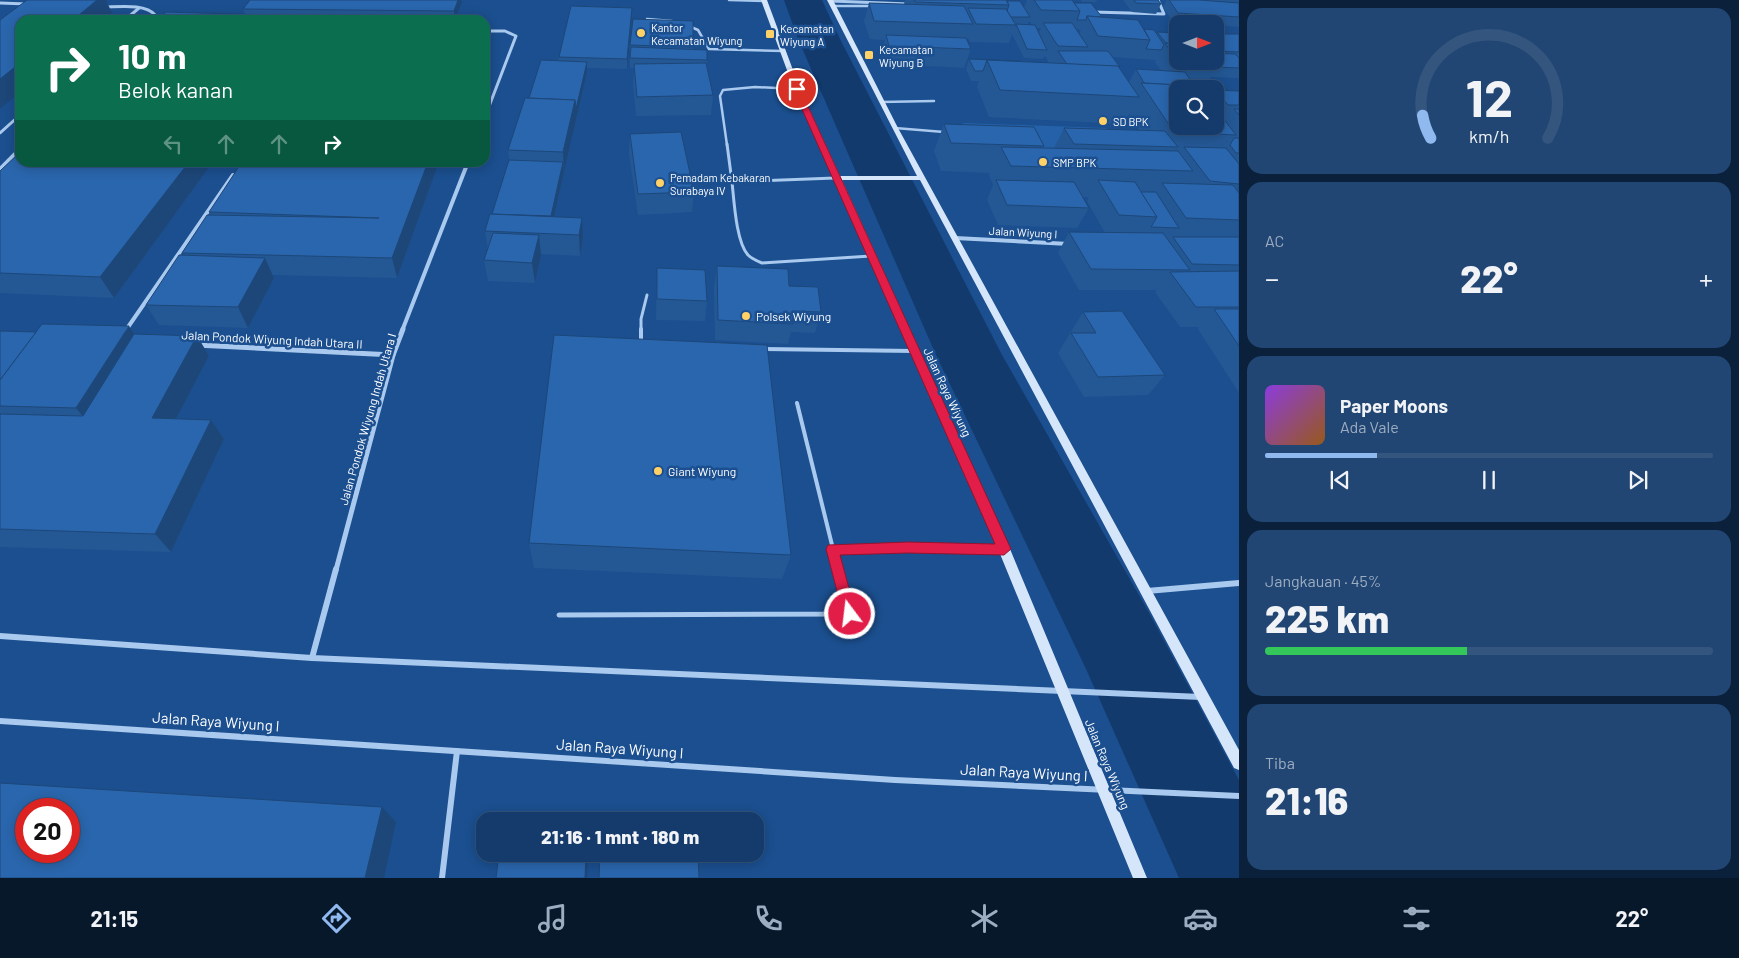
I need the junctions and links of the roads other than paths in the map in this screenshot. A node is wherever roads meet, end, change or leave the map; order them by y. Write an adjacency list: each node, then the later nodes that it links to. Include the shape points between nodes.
1 (729, 0): 2 (lane)
2 (764, 0): 18 (main road, Jalan Raya Wiyung)
3 (1158, 0): 11 (street, via 1164,14)
4 (831, 2): 7 (street); 9 (lane); 21 (main road)
5 (0, 3): 6 (street)
6 (30, 4)
7 (919, 4)
8 (100, 6): 10 (street)
9 (871, 6)
10 (140, 8): 12 (street); 13 (street)
11 (1086, 11)
12 (131, 15)
13 (154, 15)
14 (647, 19): 15 (lane)
15 (678, 22)
16 (685, 25): 18 (lane, via 698,30 709,49 724,52)
17 (490, 31): 22 (street, via 505,31 516,36)
18 (783, 51): 19 (main road, Jalan Raya Wiyung)
19 (797, 89): 31 (main road, Jalan Raya Wiyung); 33 (lane, via 755,87 723,90 720,96)
20 (934, 101): 21 (lane)
21 (881, 102): 24 (main road)
22 (490, 104)
23 (15, 120): 26 (street)
24 (895, 128): 25 (lane); 32 (main road)
25 (944, 132)
26 (0, 133)
27 (15, 154): 29 (street)
28 (466, 167): 43 (street, Jalan Pondok Wiyung Indah Utara I)
29 (0, 169)
30 (237, 171): 38 (street)
31 (835, 178): 32 (main road); 33 (lane); 36 (main road, Jalan Raya Wiyung)
32 (922, 178): 34 (main road)
33 (732, 182): 36 (lane, via 746,252 752,259 762,263)
34 (955, 238): 35 (street, Jalan Wiyung I); 48 (main road)
35 (1079, 244)
36 (871, 256): 42 (main road, Jalan Raya Wiyung)
37 (647, 295): 40 (lane, via 640,340)
38 (124, 333)
39 (187, 344): 43 (street, Jalan Pondok Wiyung Indah Utara II)
40 (647, 346)
41 (760, 348): 42 (lane)
42 (914, 351): 46 (main road, Jalan Raya Wiyung)
43 (393, 355): 51 (street, Jalan Pondok Wiyung Indah Utara I)
44 (797, 403): 45 (lane)
45 (833, 549): 46 (lane); 49 (lane, via 850,614)
46 (1004, 549): 52 (main road, Jalan Raya Wiyung)
47 (1239, 583): 48 (street)
48 (1147, 591): 53 (main road)
49 (559, 615)
50 (0, 636): 51 (street)
51 (312, 658): 52 (street)
52 (1063, 690): 53 (street); 57 (main road, Jalan Raya Wiyung)
53 (1204, 697): 56 (main road)
54 (0, 721): 55 (street, Jalan Raya Wiyung I)
55 (457, 751): 57 (street, Jalan Raya Wiyung I, via 895,780); 59 (street)
56 (1239, 763)
57 (1104, 790): 58 (street, Jalan Raya Wiyung I); 60 (main road, Jalan Raya Wiyung)
58 (1239, 796)
59 (442, 878)
60 (1140, 878)

